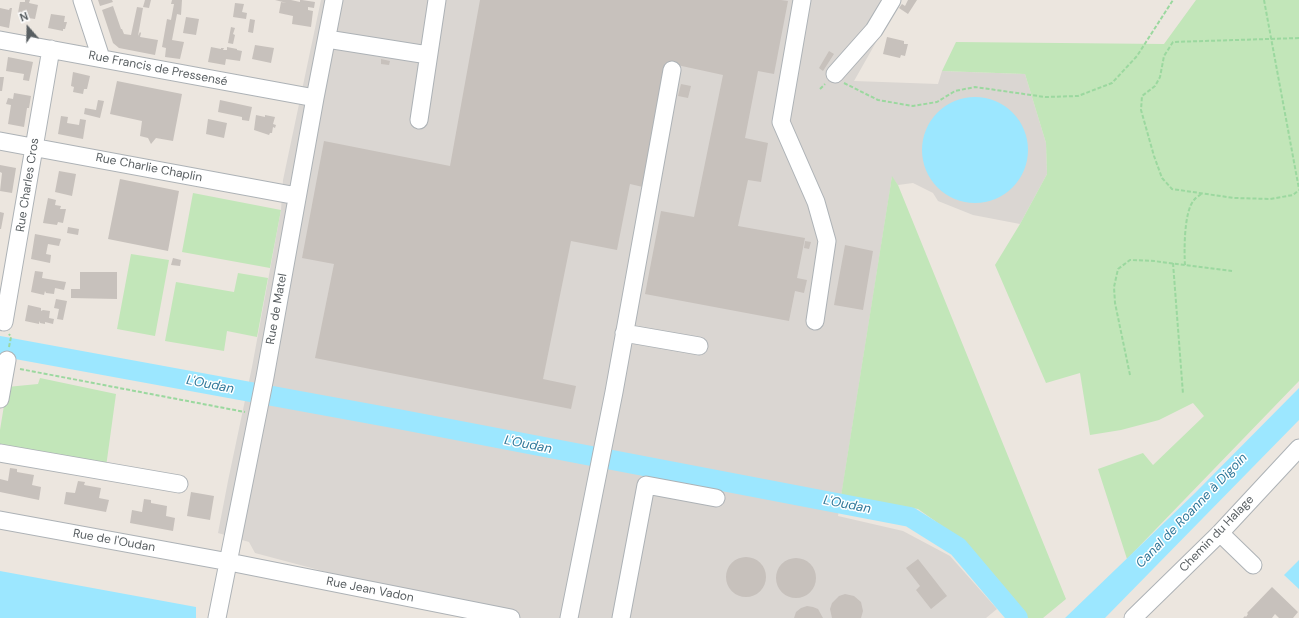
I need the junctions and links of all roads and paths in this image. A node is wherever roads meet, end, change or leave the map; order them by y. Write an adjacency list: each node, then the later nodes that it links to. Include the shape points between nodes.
1 (82, 0): 14 (street)
2 (334, 0): 9 (street, Rue de Matel)
3 (437, 0): 13 (street)
4 (802, 0): 28 (street, via 781,122 816,202 828,240)
5 (892, 0): 16 (street, via 874,30)
6 (1173, 0): 16 (path, via 1137,56 1112,83 1078,96 1045,97 975,87 955,92 937,102 913,106 878,100)
7 (1264, 0): 10 (path)
8 (1299, 38): 10 (path)
9 (327, 39): 13 (street); 17 (street, Rue de Matel)
10 (1271, 39): 21 (path); 22 (path, via 1173,42 1164,56 1160,77 1155,86 1142,96 1141,110 1162,178 1172,189)
11 (0, 40): 12 (street, Rue Francis de Pressensé)
12 (51, 49): 14 (street, Rue Francis de Pressensé); 20 (street, Rue Charles Cros)
13 (428, 55): 18 (street)
14 (102, 58): 17 (street, Rue Francis de Pressensé)
15 (672, 70): 30 (street)
16 (838, 78)
17 (315, 98): 23 (street, Rue de Matel)
18 (419, 120)
19 (0, 140): 20 (street, Rue Charlie Chaplin)
20 (34, 147): 23 (street, Rue Charlie Chaplin); 27 (street, Rue Charles Cros)
21 (1299, 189): 22 (path, via 1293,195 1270,200)
22 (1201, 194): 25 (path, via 1193,201 1187,219)
23 (297, 196): 36 (street, Rue de Matel)
24 (1173, 263): 25 (path); 33 (path, via 1130,260 1118,269 1114,287 1115,302); 34 (path)
25 (1185, 264): 26 (path)
26 (1232, 271)
27 (6, 279): 29 (street, Rue Charles Cros)
28 (815, 321)
29 (4, 322)
30 (624, 333): 31 (street); 47 (street)
31 (699, 346)
32 (14, 365): 35 (street); 36 (path)
33 (1130, 374)
34 (1183, 394)
35 (0, 399)
36 (259, 401): 43 (street, Rue de Matel)
37 (1299, 448): 42 (street, Chemin du Halage)
38 (0, 453): 39 (street)
39 (179, 484)
40 (716, 498): 48 (street, via 646,485)
41 (0, 520): 43 (street, Rue de l'Oudan)
42 (1220, 533): 44 (street); 49 (street, Chemin du Halage)
43 (229, 562): 45 (street, Rue de Matel); 46 (street, Rue Jean Vadon)
44 (1253, 565)
45 (217, 615)
46 (512, 618)
47 (569, 618)
48 (621, 618)
49 (1133, 618)

